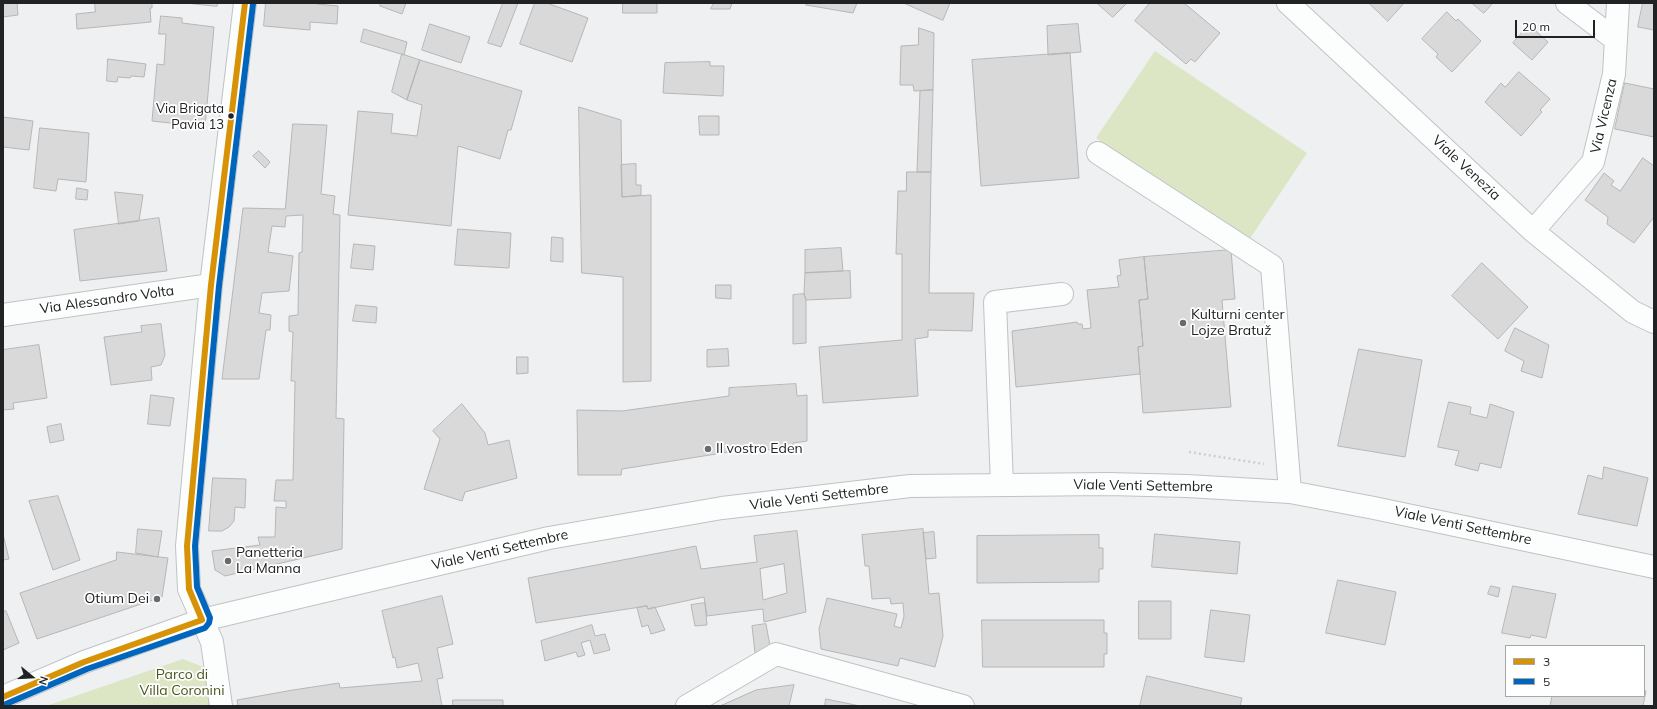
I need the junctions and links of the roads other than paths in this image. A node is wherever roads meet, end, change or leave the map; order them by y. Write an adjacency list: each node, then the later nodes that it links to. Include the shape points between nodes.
1 (245, 3): 8 (street)
2 (1288, 3): 7 (street, Viale Venezia)
3 (1567, 3): 5 (street)
4 (1618, 3): 5 (street, Via Vicenza)
5 (1616, 40): 7 (street, Via Vicenza, via 1614,74 1594,162)
6 (1098, 153): 13 (street, via 1272,266)
7 (1533, 231): 11 (street, Viale Venezia, via 1633,312)
8 (211, 285): 10 (street, Via Alessandro Volta); 15 (street, via 187,546 189,589)
9 (1062, 294): 12 (street, via 995,302)
10 (3, 315)
11 (1654, 322)
12 (1002, 485): 13 (street, Viale Venti Settembre, via 1109,484); 15 (street, Viale Venti Settembre, via 910,486 700,512 548,538)
13 (1290, 492): 14 (street, Viale Venti Settembre)
14 (1654, 567)
15 (202, 620): 16 (street, Viale Venti Settembre, via 84,662); 17 (street, via 212,642)
16 (3, 697)
17 (221, 706)
18 (686, 706): 19 (street, via 776,654)
19 (963, 706)

